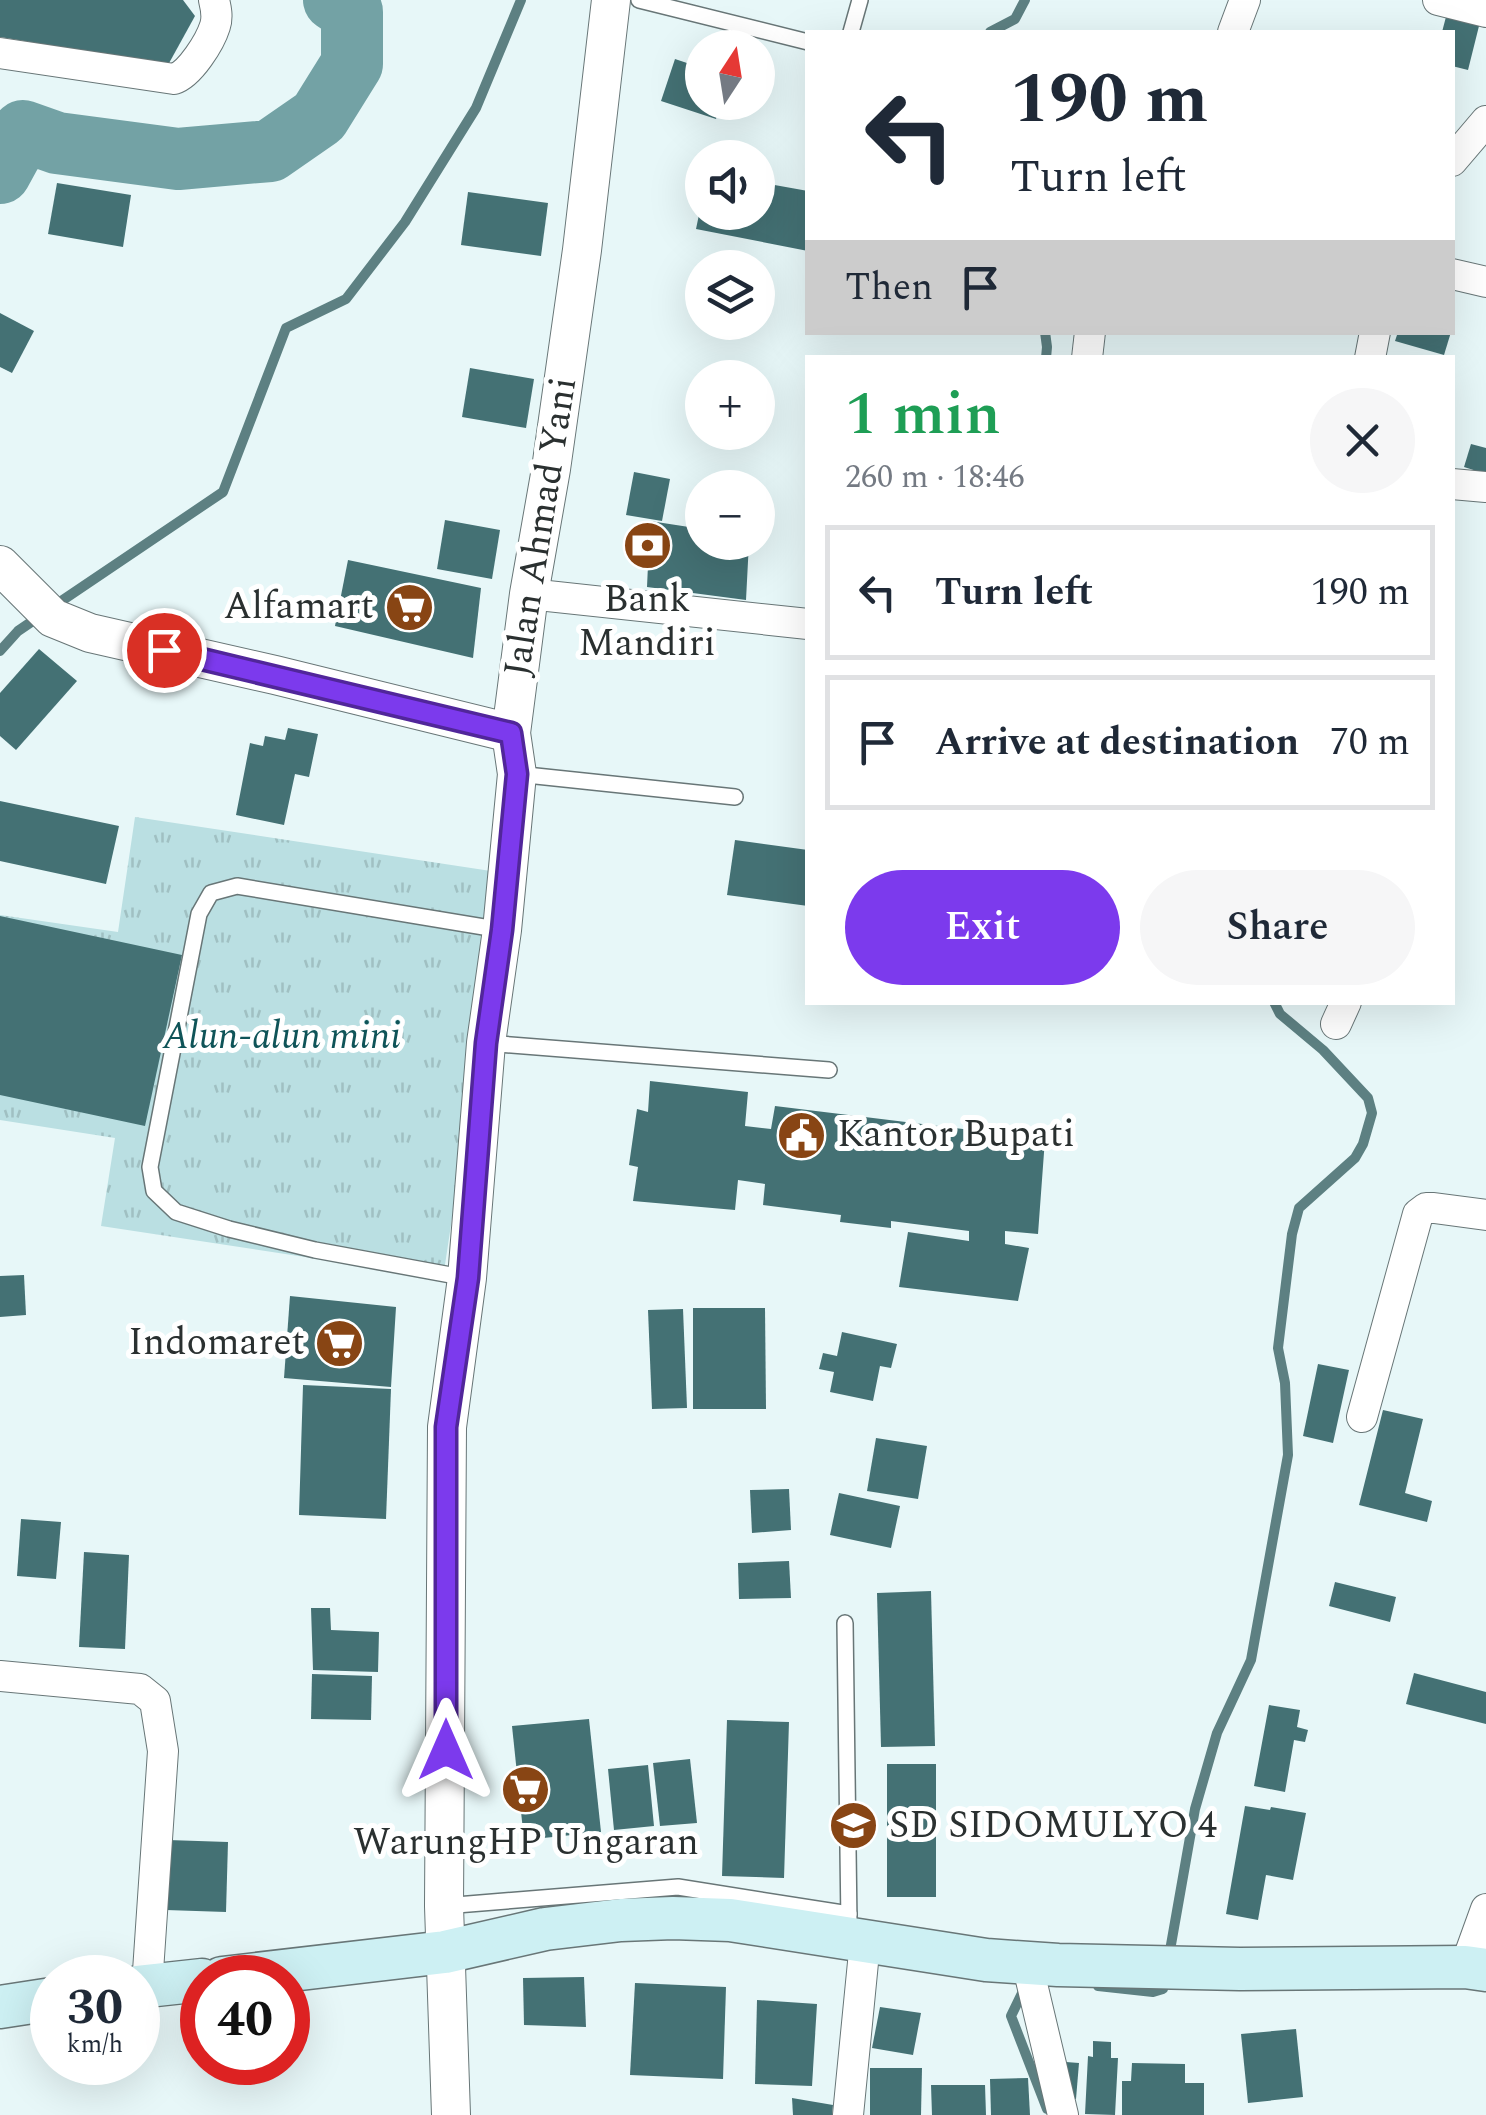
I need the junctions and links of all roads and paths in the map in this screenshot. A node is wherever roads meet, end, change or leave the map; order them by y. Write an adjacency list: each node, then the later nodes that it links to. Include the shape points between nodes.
1 (610, 0): 19 (street, Jalan Ahmad Yani, via 580,268)
2 (639, 0): 10 (lane)
3 (860, 0): 8 (lane)
4 (1245, 0): 9 (street)
5 (1438, 0): 6 (street)
6 (1486, 12)
7 (215, 13): 11 (street, via 190,69 174,79)
8 (852, 30)
9 (1234, 30)
10 (805, 41)
11 (0, 53)
12 (1486, 121): 13 (street)
13 (1455, 158)
14 (1455, 275): 15 (street)
15 (1486, 282)
16 (1455, 484): 17 (street)
17 (1486, 487)
18 (0, 565): 21 (street, via 42,608 90,634)
19 (529, 594): 20 (street); 21 (street, Jalan Ahmad Yani)
20 (805, 624)
21 (511, 733): 22 (street, Jalan Ahmad Yani)
22 (517, 774): 23 (lane); 24 (street, Jalan Ahmad Yani)
23 (735, 797)
24 (502, 930): 25 (street, Jalan Ahmad Yani); 28 (lane, via 238,886 211,893 199,914 150,1168 154,1191 176,1212 315,1250)
25 (486, 1043): 26 (lane); 28 (street, Jalan Ahmad Yani)
26 (829, 1070)
27 (1486, 1215): 29 (street, via 1434,1208 1418,1214)
28 (468, 1278): 32 (street, Jalan Ahmad Yani, via 446,1427)
29 (1362, 1416)
30 (845, 1623): 34 (lane)
31 (0, 1676): 36 (street, via 140,1689 156,1700 163,1751)
32 (444, 1906): 34 (lane, via 678,1887); 35 (street, Jalan Ahmad Yani)
33 (1486, 1909): 38 (street)
34 (855, 1932): 35 (main road, via 656,1918 545,1929); 39 (main road); 43 (street)
35 (444, 1952): 37 (main road); 42 (street, Jalan Ahmad Yani)
36 (145, 1955)
37 (310, 1968)
38 (1476, 1968): 39 (main road, via 1151,1967)
39 (1030, 1975): 44 (street)
40 (30, 2003): 41 (main road)
41 (0, 2007)
42 (452, 2115)
43 (848, 2115)
44 (1063, 2115)

